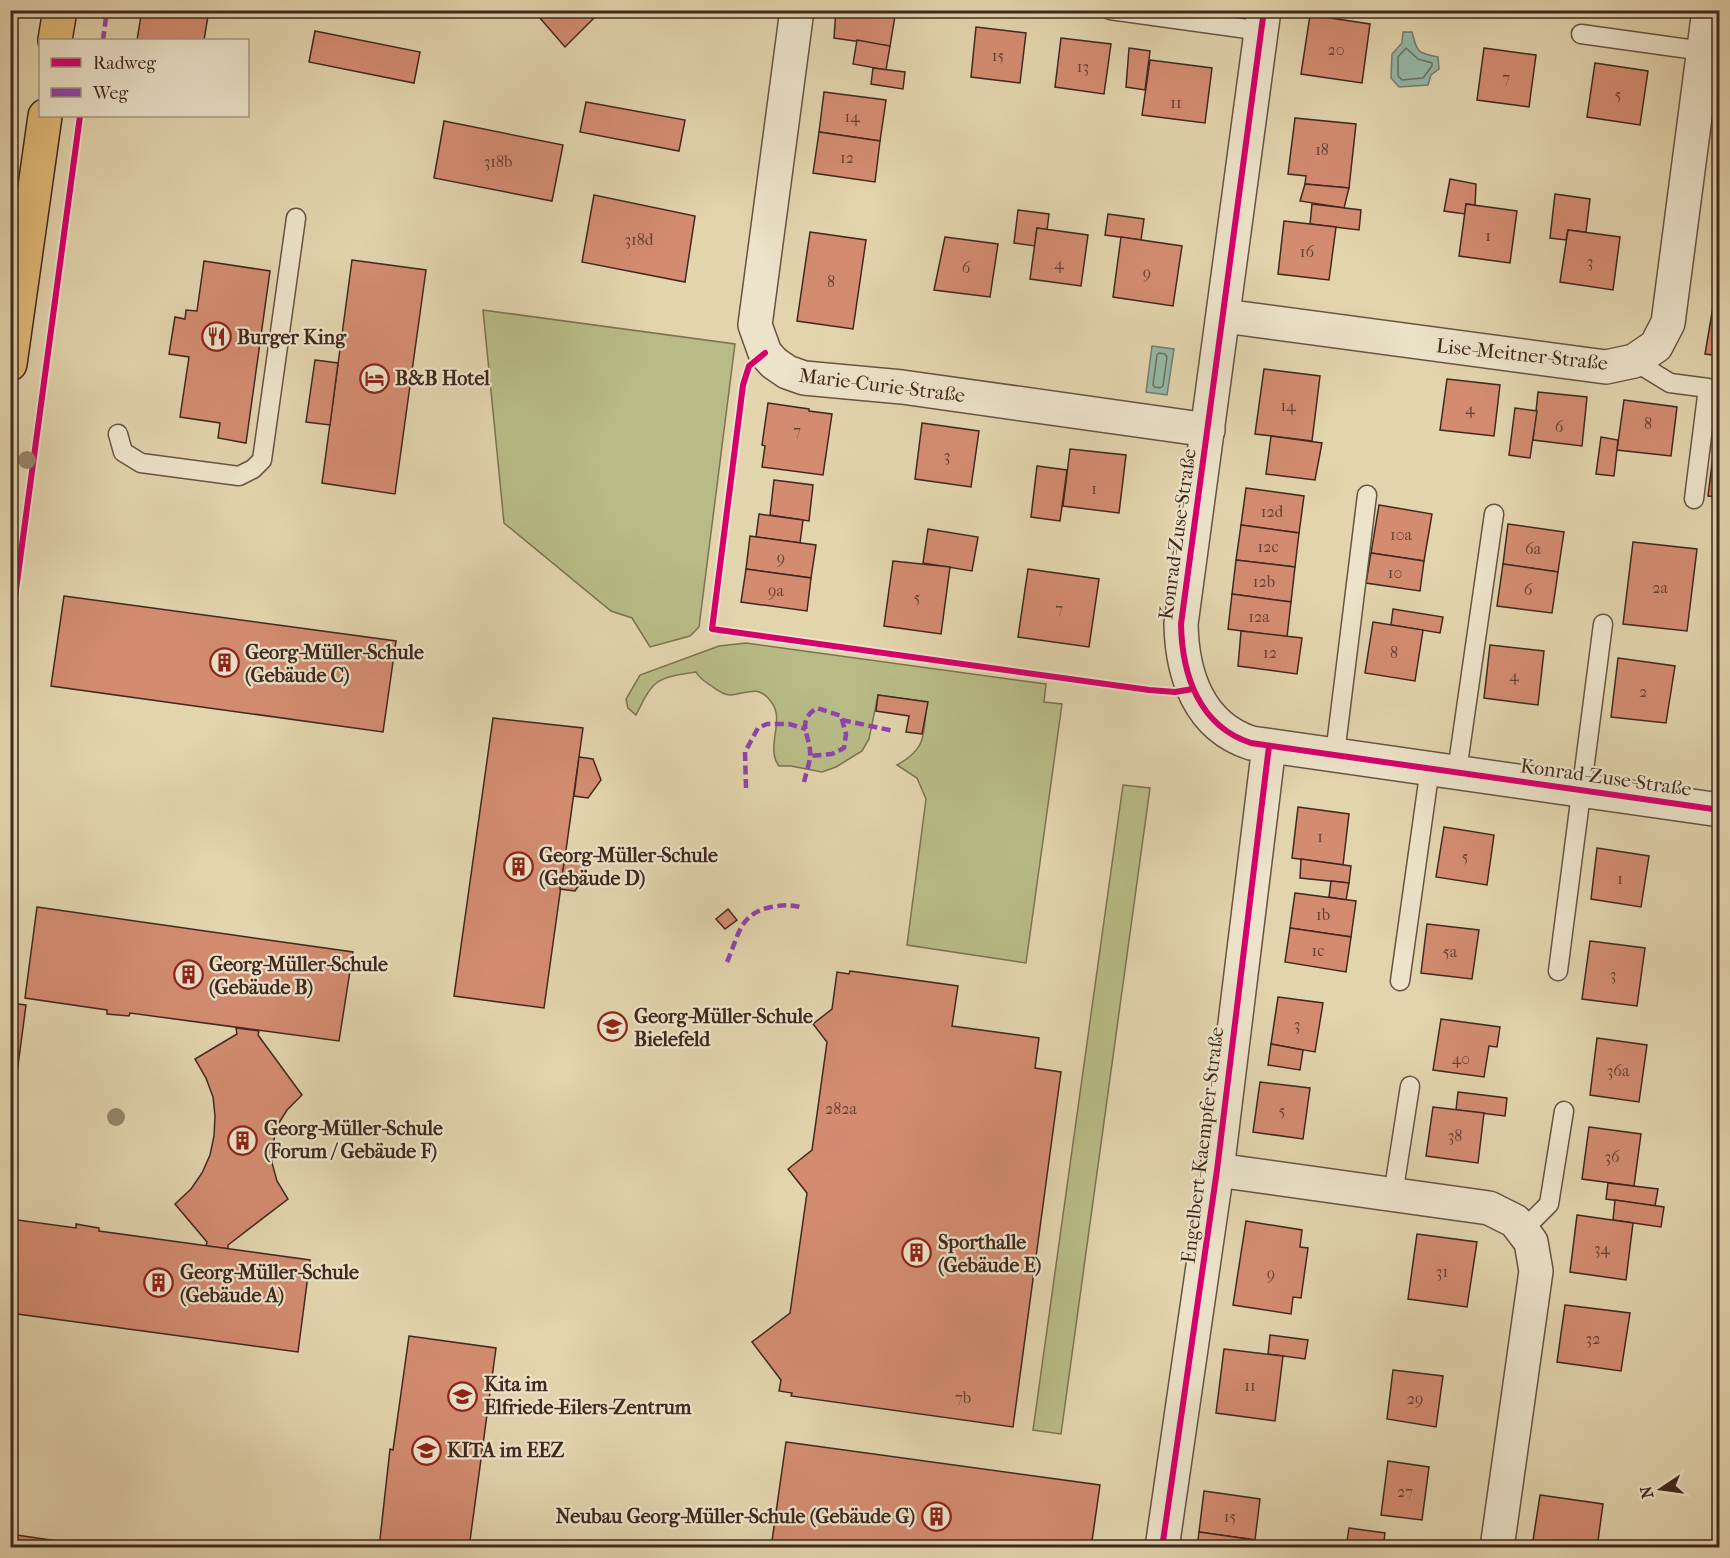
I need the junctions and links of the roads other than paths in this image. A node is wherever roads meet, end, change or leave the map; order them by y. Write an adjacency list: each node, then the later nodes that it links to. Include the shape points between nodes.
1 (60, 10): 7 (main road)
2 (797, 10): 14 (street, Marie-Curie-Straße, via 755,325 765,353 774,363 804,378 902,387)
3 (1110, 10): 5 (lane)
4 (1709, 10): 8 (street, Lise-Meitner-Straße)
5 (1263, 21): 11 (street, Konrad-Zuse-Straße)
6 (1581, 34): 8 (lane)
7 (55, 39)
8 (1703, 51): 12 (street, Lise-Meitner-Straße, via 1668,324 1656,346)
9 (45, 117): 13 (main road)
10 (296, 218): 15 (lane, via 262,460 239,476 141,463 123,452)
11 (1224, 316): 12 (street, Lise-Meitner-Straße, via 1606,367); 14 (street, Konrad-Zuse-Straße)
12 (1634, 361): 17 (lane, via 1670,383 1708,388)
13 (10, 364)
14 (1208, 430): 20 (street, Konrad-Zuse-Straße, via 1181,646 1193,690 1219,726 1234,738)
15 (118, 434)
16 (1367, 495): 21 (lane)
17 (1694, 499)
18 (1494, 514): 22 (lane)
19 (1603, 624): 23 (lane)
20 (1269, 746): 21 (street, Konrad-Zuse-Straße); 29 (street, Engelbert-Kaempfer-Straße)
21 (1335, 754): 22 (street, Konrad-Zuse-Straße)
22 (1444, 770): 23 (street, Konrad-Zuse-Straße); 26 (lane)
23 (1582, 789): 24 (street, Konrad-Zuse-Straße); 25 (lane)
24 (1719, 810)
25 (1558, 971)
26 (1400, 981)
27 (1410, 1086): 30 (lane)
28 (1564, 1111): 31 (lane, via 1549,1204)
29 (1217, 1170): 30 (street, Engelbert-Kaempfer-Straße); 32 (street, Engelbert-Kaempfer-Straße)
30 (1393, 1195): 31 (street, Engelbert-Kaempfer-Straße, via 1489,1208 1515,1221)
31 (1522, 1231): 33 (street, Engelbert-Kaempfer-Straße, via 1531,1242 1536,1271)
32 (1162, 1548)
33 (1497, 1548)

